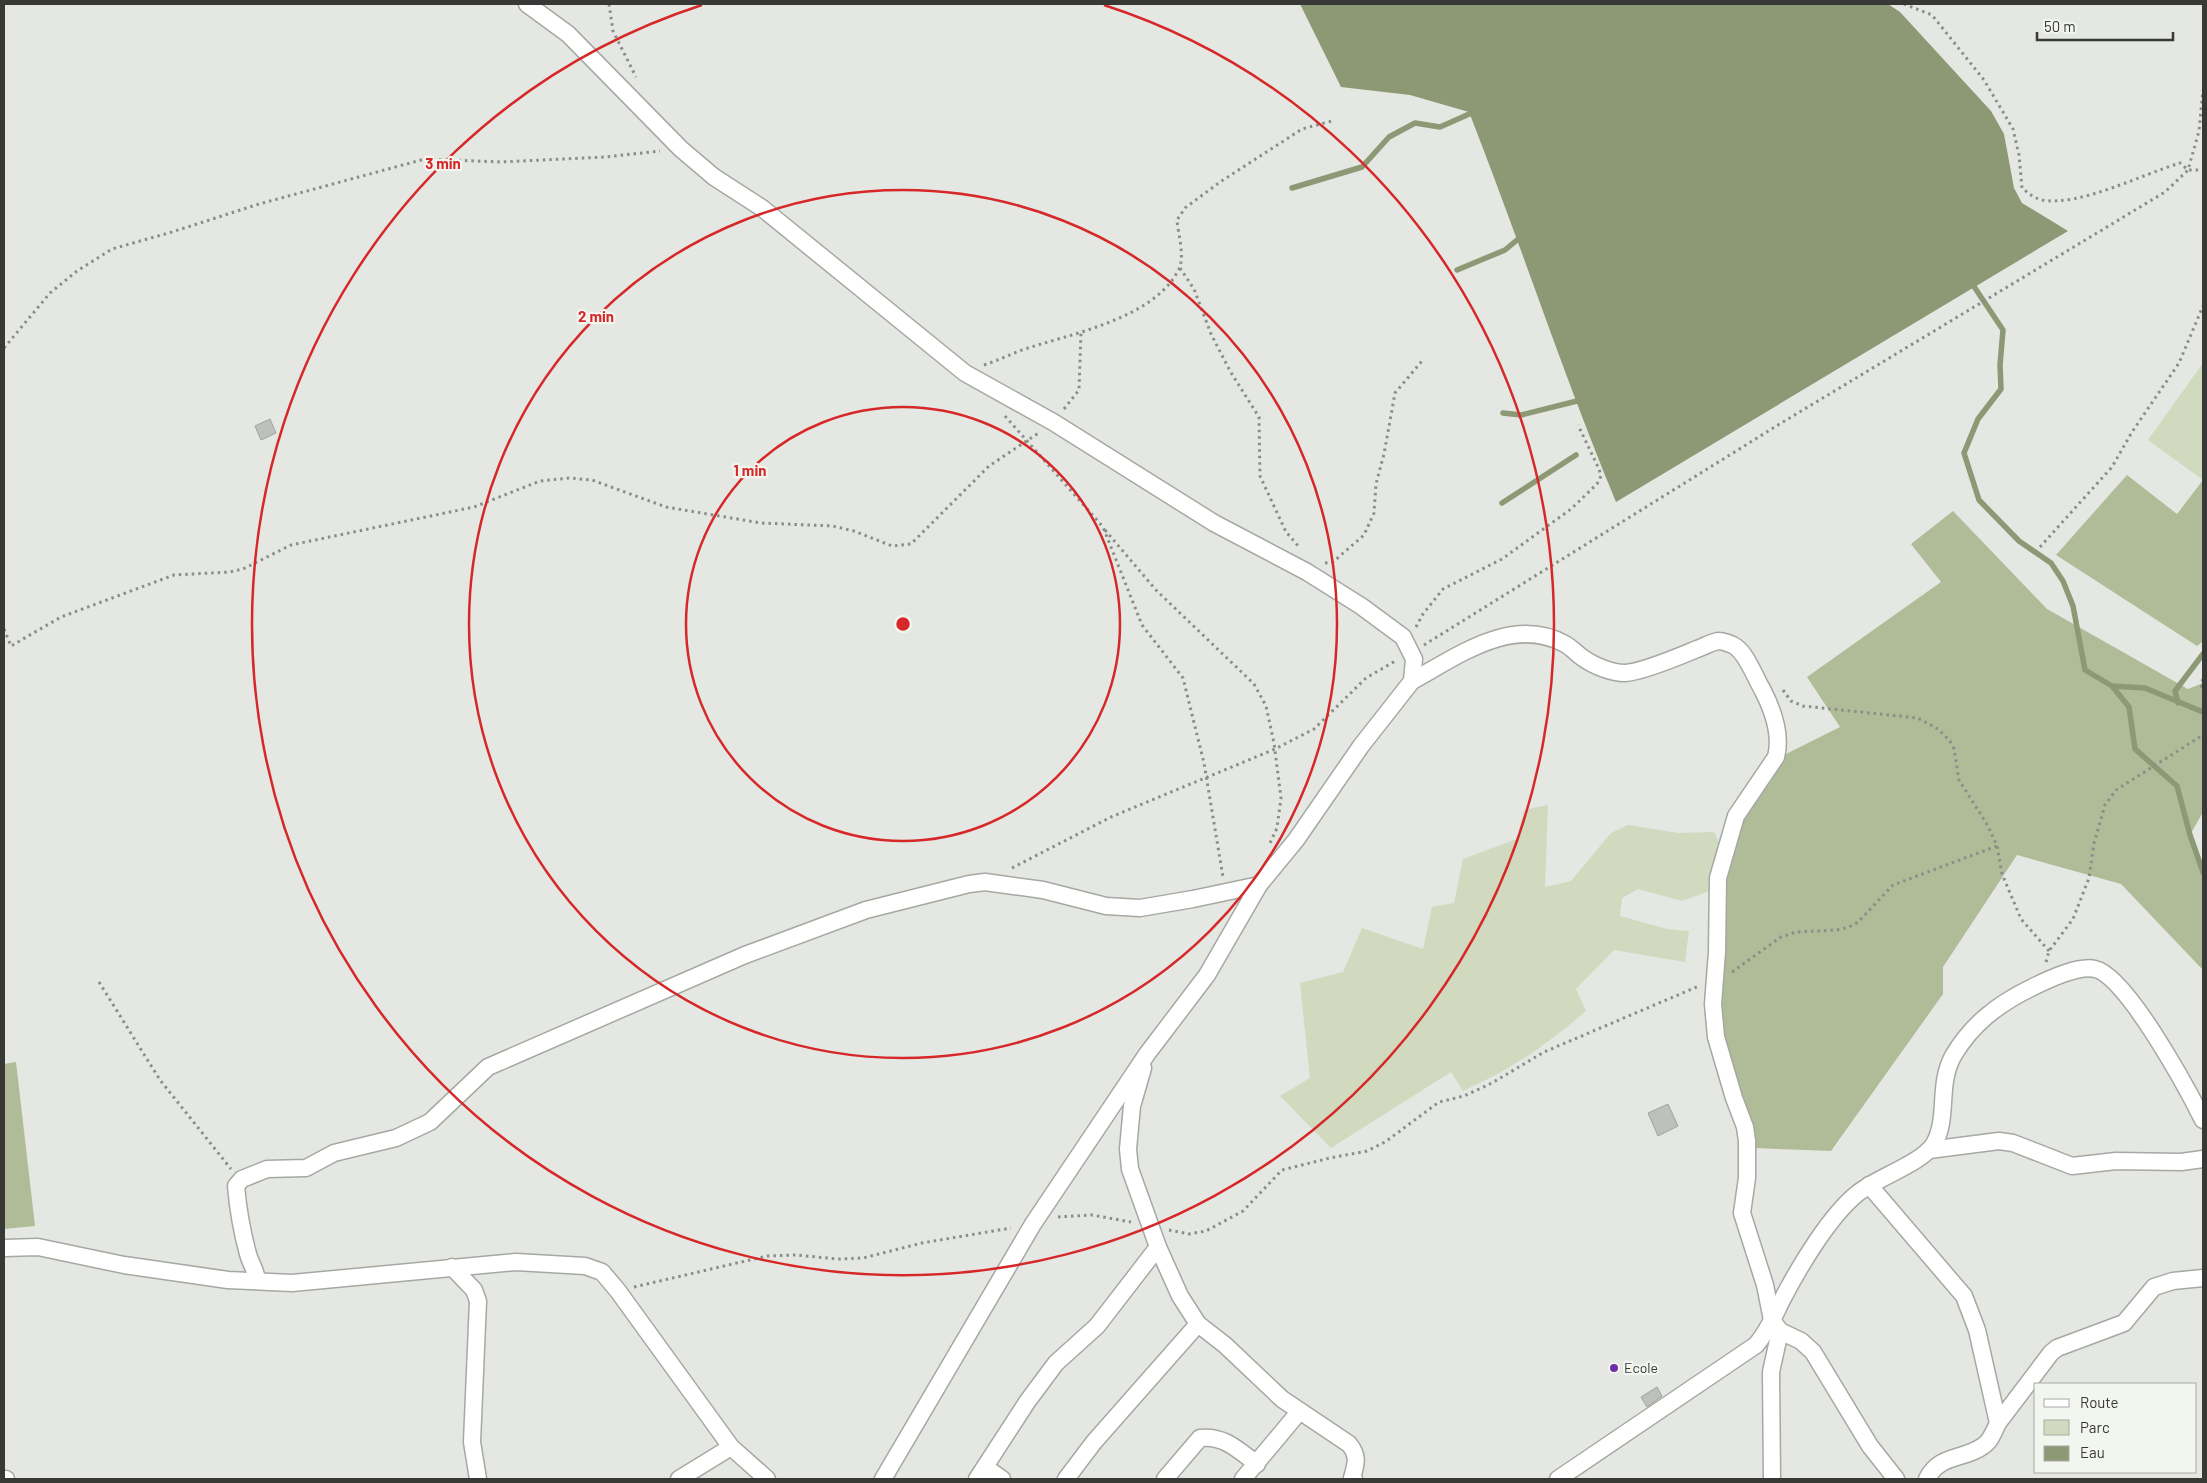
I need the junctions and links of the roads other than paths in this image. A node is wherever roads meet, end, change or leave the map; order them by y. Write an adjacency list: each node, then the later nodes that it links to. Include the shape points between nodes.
1 (527, 4): 2 (street, via 568,34 714,177 762,208 965,373 1053,422 1214,523 1307,572 1414,645)
2 (1412, 681): 3 (street, via 1361,746 1296,840); 15 (street, via 1507,634 1521,632 1566,644 1584,659 1612,671 1626,673 1718,641 1736,647 1768,700 1779,746 1776,757 1746,800 1730,831 1716,893 1714,1028 1745,1127 1746,1178 1742,1213)
3 (1259, 885): 4 (street, via 1207,975); 13 (street, via 1140,908 1106,906 1043,890 986,882 969,884 866,910 745,955 488,1067 430,1122 396,1138 334,1153 306,1168 267,1169 251,1174 236,1186 241,1226)
4 (1147, 1054): 9 (street, via 1132,1106 1128,1149 1130,1169); 24 (street, via 1033,1224)
5 (2203, 1120): 6 (street, via 2172,1060 2119,986 2106,973 2094,968 2039,984 2010,998 1981,1018 1953,1056 1943,1089 1939,1130)
6 (1929, 1150): 7 (street, via 1999,1141 2013,1143 2072,1166); 8 (street)
7 (2203, 1159)
8 (1869, 1185): 15 (street, via 1851,1199 1799,1270); 17 (street, via 1964,1296 1977,1330)
9 (1158, 1247): 14 (street, via 1180,1296); 20 (street, via 1097,1326 1056,1363)
10 (4, 1248): 13 (street, via 38,1247 124,1265 228,1280)
11 (452, 1267): 13 (street, via 292,1283); 18 (street, via 516,1262 585,1266 602,1272); 21 (street, via 474,1290 478,1301 472,1442)
12 (2203, 1278): 17 (street, via 2154,1287 2124,1323 2057,1348)
13 (257, 1280)
14 (1198, 1324): 16 (street); 26 (street, via 1094,1442)
15 (1776, 1326): 30 (street, via 1744,1355); 31 (street, via 1771,1372); 32 (street, via 1813,1352 1870,1446)
16 (1299, 1412): 19 (street); 29 (street, via 1349,1444 1357,1459)
17 (1998, 1423): 33 (street, via 1984,1446 1941,1463 1932,1470)
18 (731, 1447): 22 (street); 23 (street)
19 (1257, 1464): 27 (street, via 1214,1436 1200,1438); 28 (street)
20 (981, 1473): 25 (street)
21 (478, 1479)
22 (679, 1479)
23 (767, 1479)
24 (883, 1479)
25 (1002, 1479)
26 (1066, 1479)
27 (1165, 1479)
28 (1242, 1479)
29 (1352, 1479)
30 (1558, 1479)
31 (1772, 1479)
32 (1896, 1479)
33 (1928, 1479)

